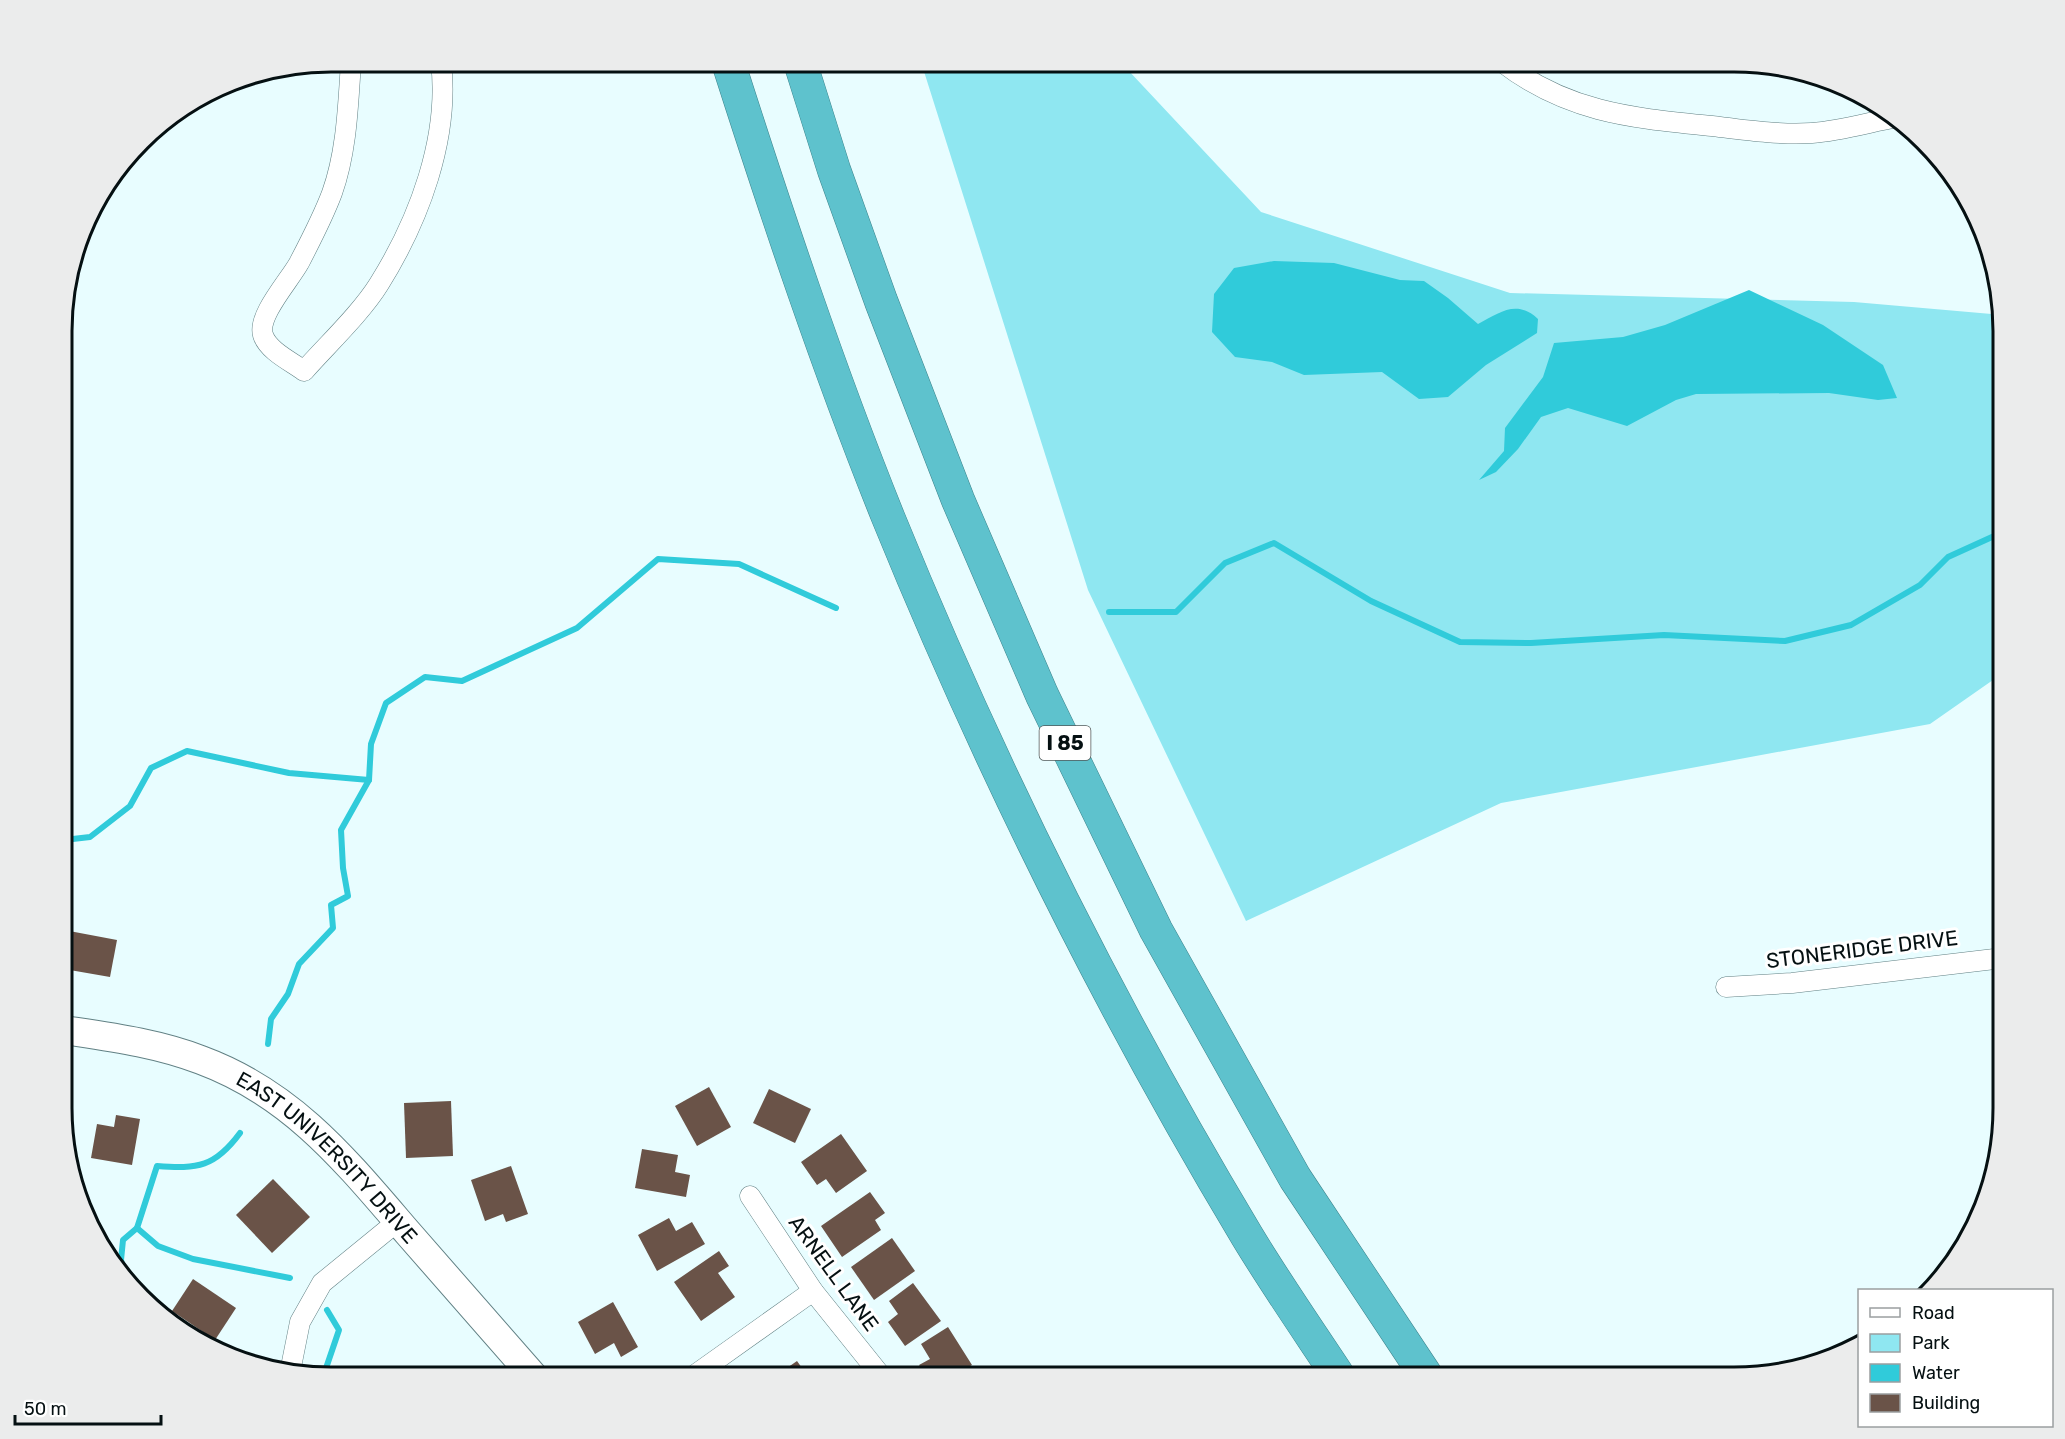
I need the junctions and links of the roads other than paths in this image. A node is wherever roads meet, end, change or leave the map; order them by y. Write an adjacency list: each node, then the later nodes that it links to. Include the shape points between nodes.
1 (350, 72): 2 (street, via 346,132 333,191 320,223 263,325 271,347 304,371 379,285 418,210 438,136)
2 (441, 72)
3 (731, 72): 17 (highway, via 798,278 887,515 965,696 1070,917 1170,1104 1249,1240)
4 (803, 72): 18 (highway, I 85, via 880,301 957,500 1042,695 1156,930 1295,1178)
5 (1518, 72): 6 (street, via 1587,108 1633,118 1814,133)
6 (1883, 120)
7 (1993, 959): 8 (street, STONERIDGE DRIVE)
8 (1726, 987)
9 (72, 1031): 11 (main road, EAST UNIVERSITY DRIVE, via 148,1043 202,1060 253,1084 320,1134)
10 (750, 1196): 12 (street, ARNELL LANE)
11 (398, 1221): 13 (street, via 322,1283 300,1322); 14 (main road, EAST UNIVERSITY DRIVE)
12 (813, 1291): 15 (street); 16 (street, ARNELL LANE)
13 (292, 1364)
14 (525, 1367)
15 (706, 1367)
16 (874, 1367)
17 (1332, 1367)
18 (1420, 1367)

